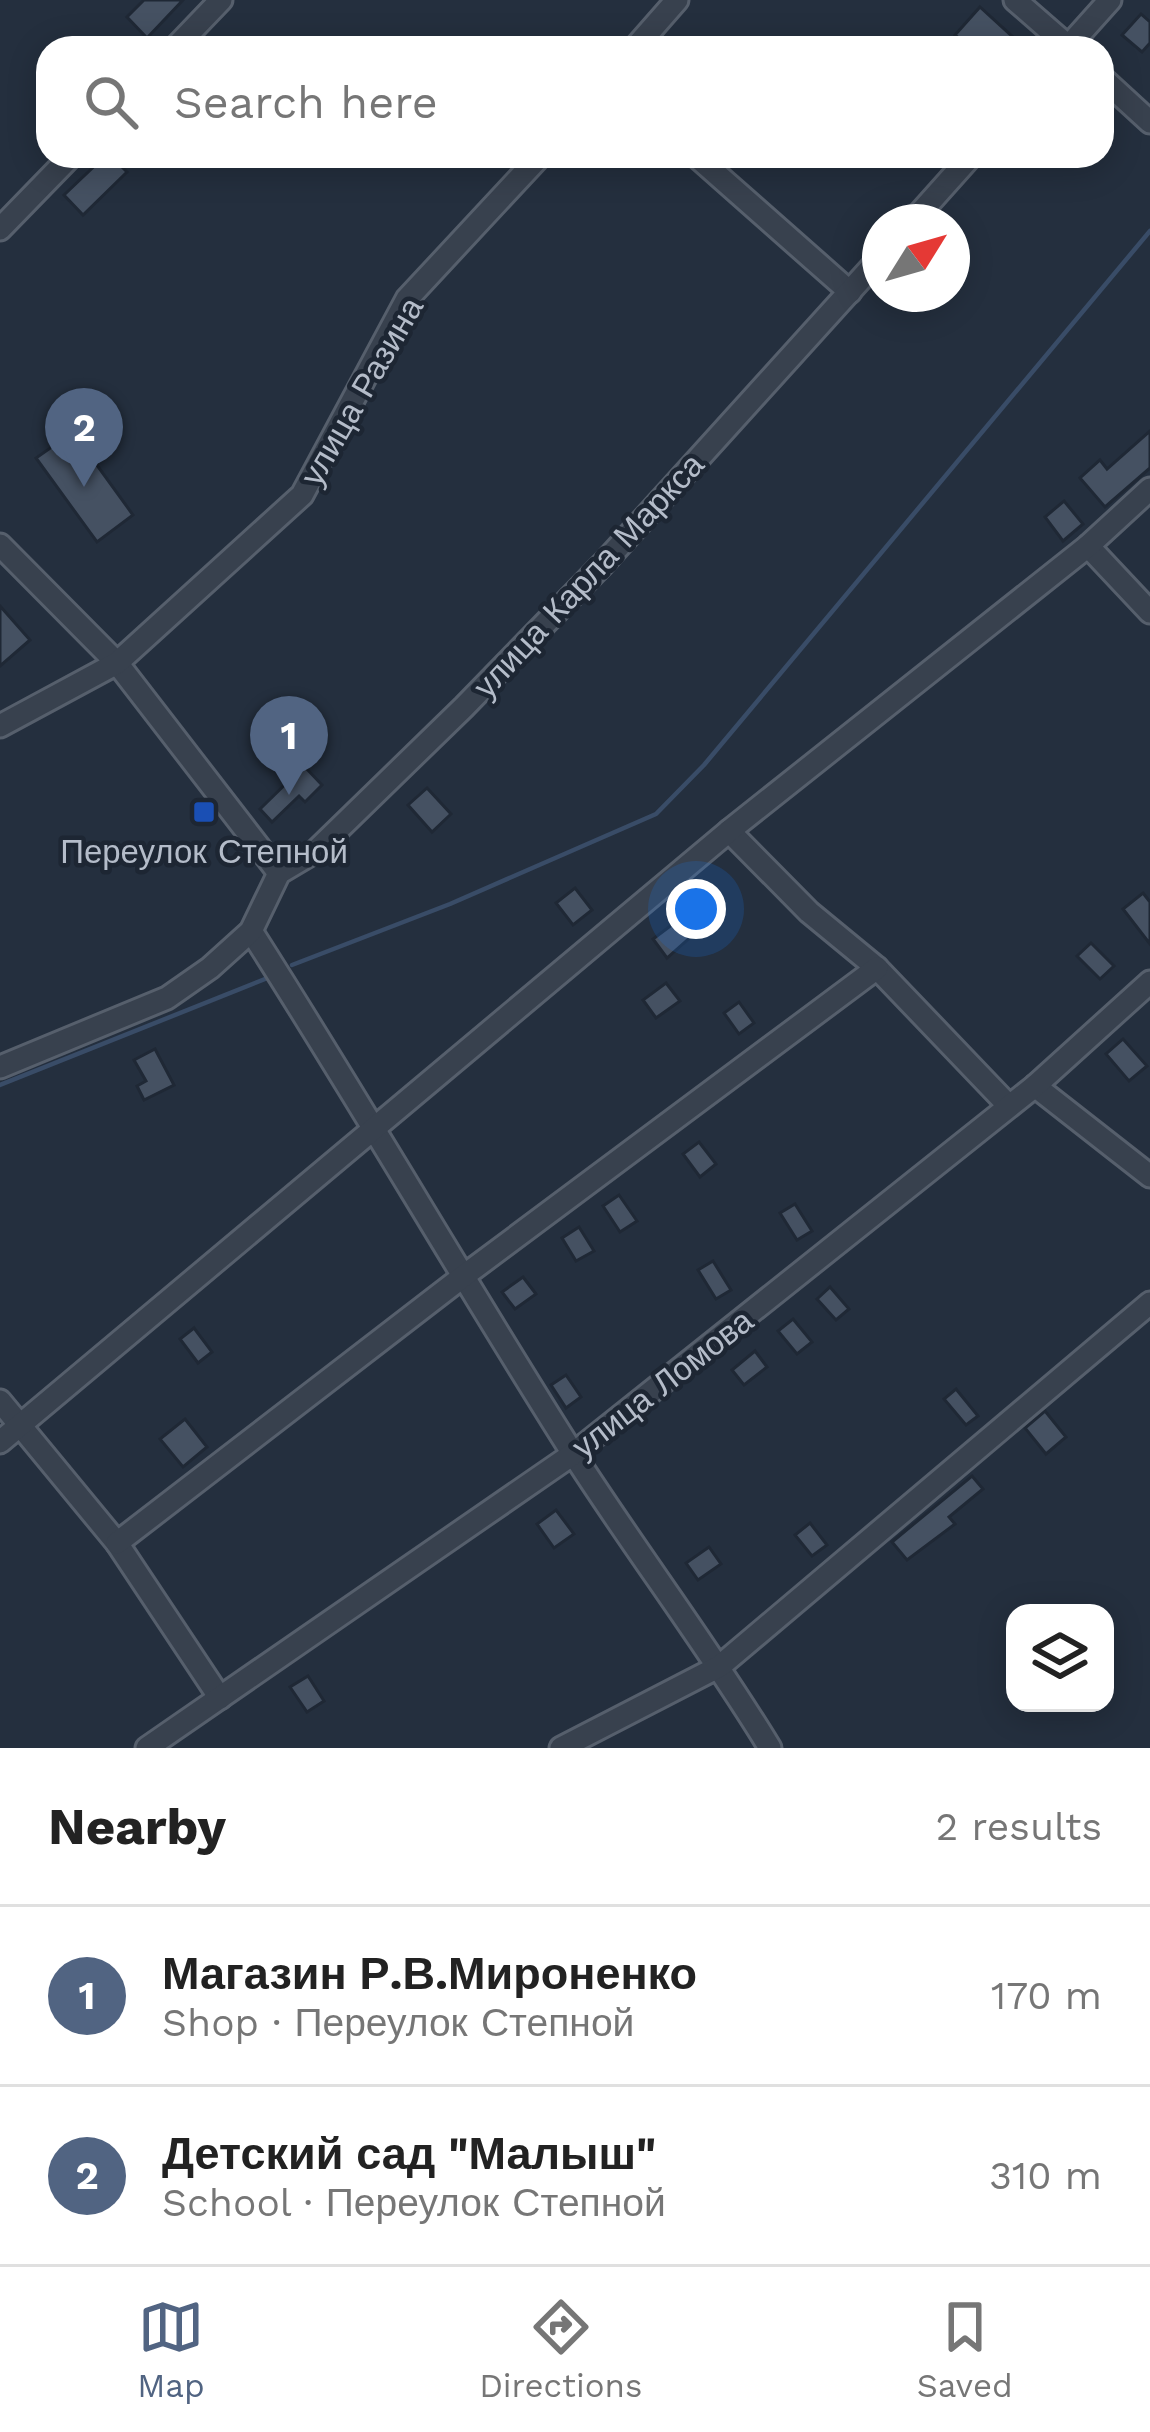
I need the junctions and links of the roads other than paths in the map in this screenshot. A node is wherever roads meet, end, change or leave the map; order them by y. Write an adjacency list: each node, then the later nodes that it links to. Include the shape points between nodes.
1 (221, 0): 5 (street)
2 (677, 0): 6 (street)
3 (1015, 0): 7 (street)
4 (1110, 0): 8 (street)
5 (186, 36)
6 (646, 36)
7 (1055, 36)
8 (1078, 36)
9 (1114, 89): 10 (street)
10 (1150, 122)
11 (59, 168): 16 (street)
12 (529, 168): 23 (street, улица Разина, via 407,299 302,495)
13 (710, 168): 18 (street)
14 (960, 168): 15 (street)
15 (928, 204)
16 (0, 230)
17 (862, 278): 18 (street, улица Карла Маркса)
18 (850, 292): 26 (street, улица Карла Маркса, via 479,691 316,851)
19 (1150, 489): 21 (street)
20 (0, 545): 23 (street)
21 (1088, 546): 22 (street); 25 (street)
22 (1150, 612)
23 (117, 664): 24 (street, улица Разина); 26 (street)
24 (0, 726)
25 (729, 831): 28 (street); 33 (street)
26 (279, 873): 27 (street)
27 (251, 931): 30 (street, via 167,998); 33 (street)
28 (878, 968): 32 (street); 35 (street)
29 (1150, 982): 31 (street, улица Ломова)
30 (0, 1066)
31 (1035, 1086): 32 (street, улица Ломова); 34 (street)
32 (1009, 1106): 40 (street, улица Ломова)
33 (376, 1128): 35 (street); 38 (street)
34 (1150, 1176)
35 (465, 1275): 40 (street); 41 (street)
36 (1150, 1304): 42 (street)
37 (0, 1401): 38 (street)
38 (21, 1423): 39 (street); 41 (street)
39 (0, 1442)
40 (574, 1454): 42 (street); 43 (street, улица Ломова)
41 (117, 1543): 43 (street)
42 (720, 1666): 45 (street); 46 (street)
43 (220, 1698): 44 (street, улица Ломова)
44 (148, 1748)
45 (561, 1748)
46 (770, 1748)

